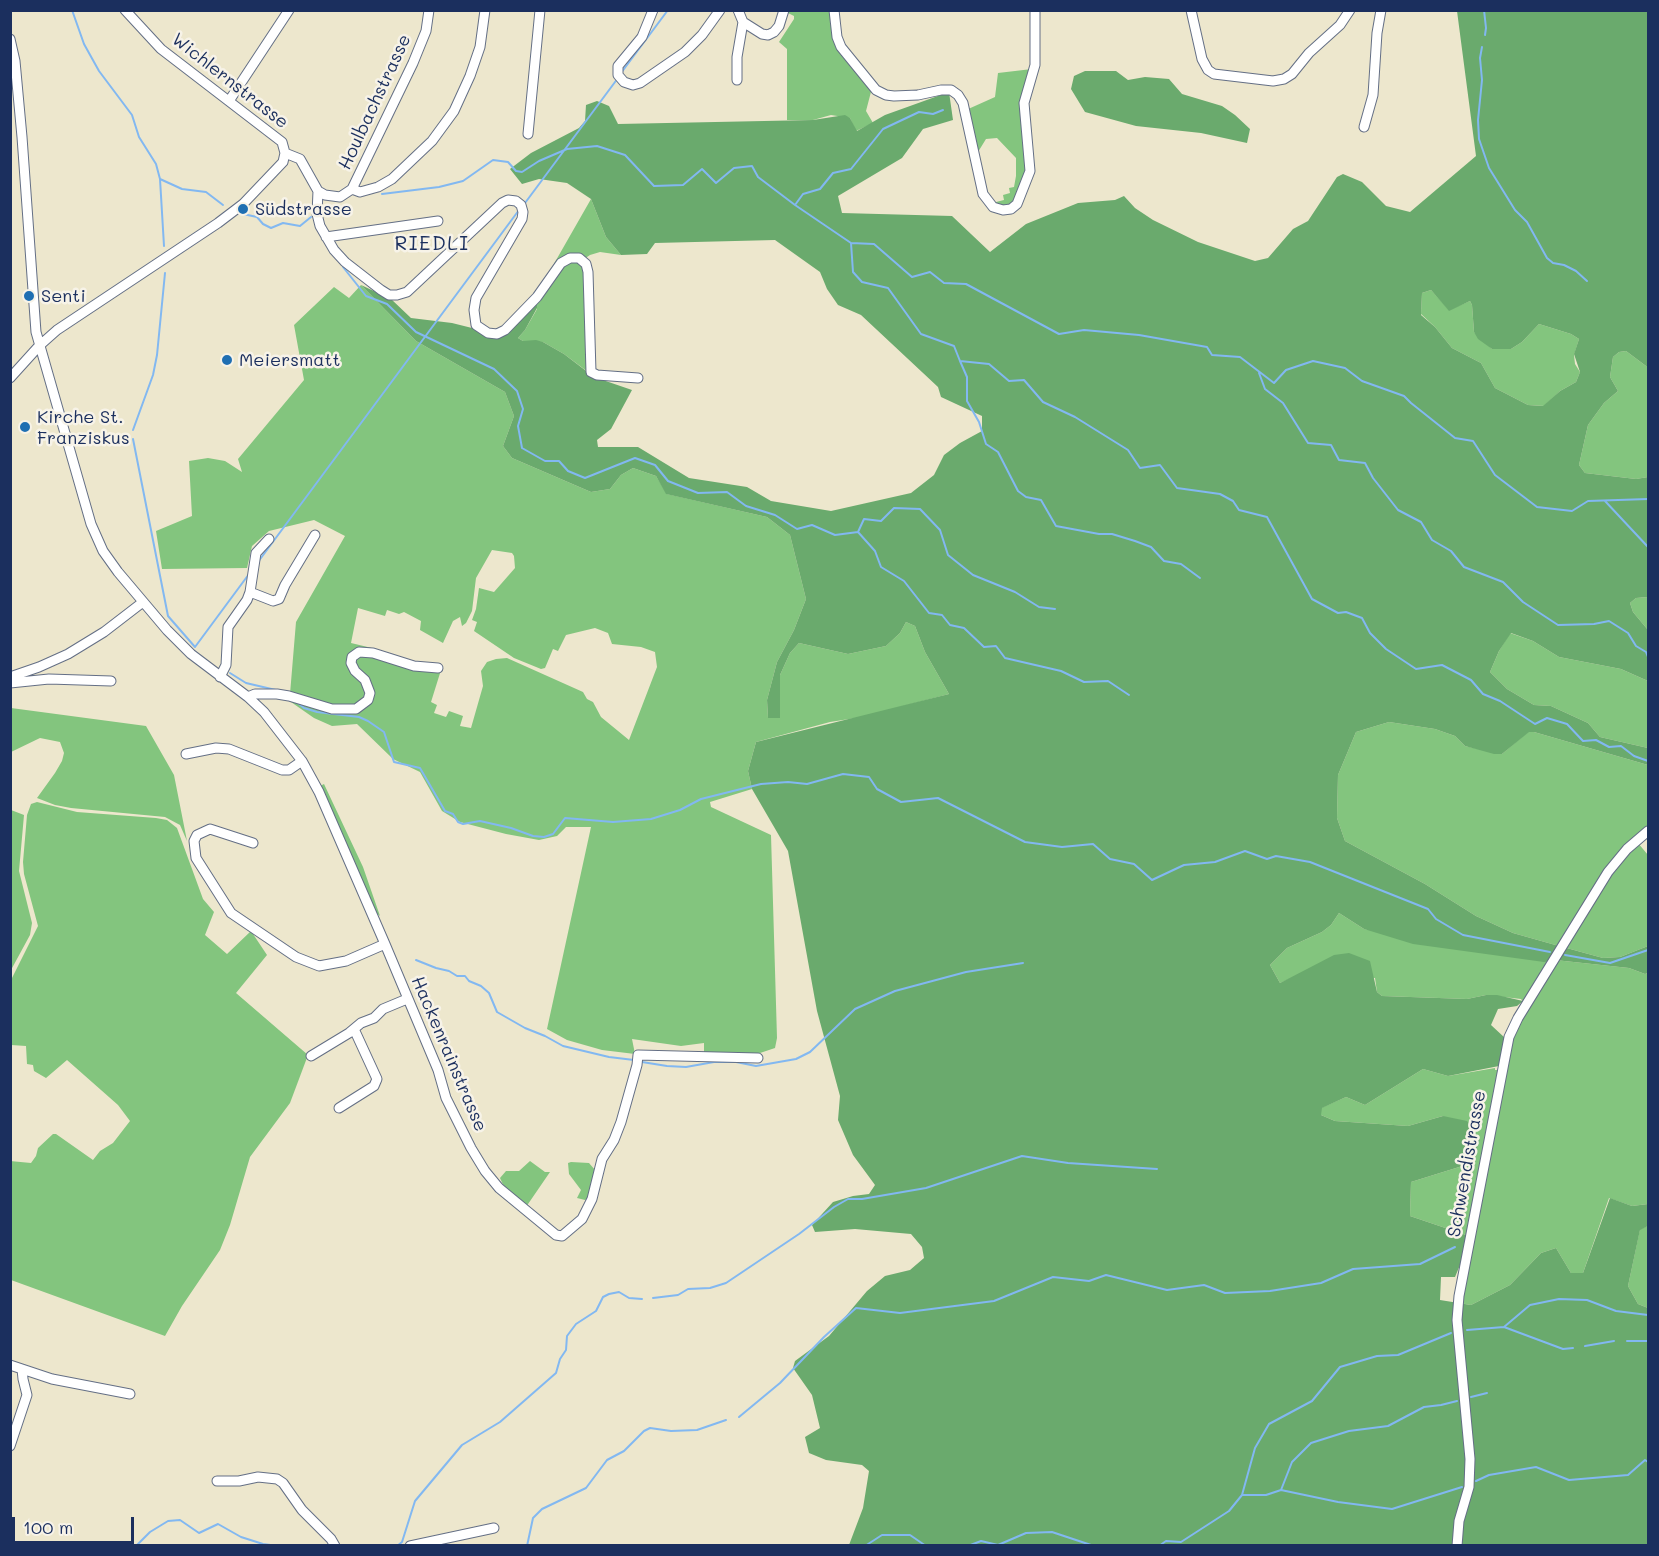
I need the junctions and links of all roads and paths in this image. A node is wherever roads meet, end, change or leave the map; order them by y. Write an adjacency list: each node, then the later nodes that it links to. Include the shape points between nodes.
1 (126, 10): 16 (street, Wichlernstrasse)
2 (140, 10): 16 (street)
3 (289, 10): 20 (street)
4 (429, 10): 24 (street, Houlbachstrasse, via 426,31 413,63)
5 (485, 10): 24 (street, via 480,47 470,76 454,111 432,141 392,179 360,192)
6 (540, 10): 22 (street)
7 (653, 10): 8 (street, via 642,37 618,66 618,75 624,82 640,83 685,52)
8 (720, 10)
9 (738, 10): 17 (street)
10 (784, 10): 17 (street, via 779,26 768,35)
11 (834, 10): 12 (street, via 841,47 876,90 894,96 941,90 958,95 983,194 993,207 1003,210 1017,204 1030,171 1024,103 1035,64)
12 (1035, 10)
13 (1191, 10): 14 (street, via 1208,70 1273,81 1292,75)
14 (1350, 10)
15 (1381, 10): 21 (street, via 1373,95)
16 (134, 19): 20 (street, Wichlernstrasse, via 162,49)
17 (743, 22): 19 (street)
18 (10, 39): 28 (street, Hackenrainstrasse)
19 (737, 80)
20 (229, 101): 23 (street, Wichlernstrasse, via 282,142)
21 (1364, 127)
22 (528, 134)
23 (285, 153): 25 (street, Houlbachstrasse, via 300,159); 28 (street, via 283,162 268,179 218,223)
24 (352, 189): 25 (street, Houlbachstrasse, via 334,197)
25 (318, 190): 27 (street, via 317,214)
26 (438, 220): 27 (street)
27 (326, 237): 30 (street, via 345,262 381,290 397,296 407,292 502,203 516,201 521,205 522,219 476,298 476,325 488,333 505,330 537,297 561,264 579,258 588,272 591,372)
28 (39, 346): 29 (street); 34 (street, Hackenrainstrasse, via 91,524 118,572)
29 (10, 378)
30 (638, 378)
31 (315, 535): 33 (street, via 279,599 269,600)
32 (269, 539): 33 (street, via 256,554)
33 (250, 592): 37 (street, via 228,627 226,665)
34 (143, 602): 36 (street, via 68,654); 37 (street, Hackenrainstrasse, via 183,647)
35 (438, 668): 40 (street, via 359,652 353,655 351,663 370,693 368,700 356,709 332,709 283,695 255,694)
36 (10, 677)
37 (220, 677): 40 (street, Hackenrainstrasse)
38 (111, 681): 39 (street, via 50,679)
39 (10, 683)
40 (248, 698): 42 (street, Hackenrainstrasse)
41 (186, 754): 42 (street, via 229,749 282,770)
42 (302, 761): 45 (street, Hackenrainstrasse)
43 (1648, 831): 59 (street, Schwendistrasse, via 1608,872 1509,1037 1459,1296 1457,1320 1470,1459 1469,1487)
44 (253, 843): 45 (street, via 210,829 197,835 194,842 196,858 231,913 296,957 320,966 346,961)
45 (385, 944): 46 (street, Hackenrainstrasse)
46 (407, 999): 47 (street, via 383,1009); 49 (street, Hackenrainstrasse, via 446,1098 485,1171 500,1188 562,1236 582,1219 592,1198 602,1159 621,1122 638,1055)
47 (354, 1029): 48 (street); 50 (street, via 377,1079 374,1086)
48 (311, 1056)
49 (758, 1058)
50 (339, 1108)
51 (10, 1365): 52 (street)
52 (22, 1369): 53 (street); 54 (street, via 27,1395)
53 (130, 1394)
54 (10, 1446)
55 (217, 1481): 57 (street, via 277,1479)
56 (494, 1528): 58 (street)
57 (335, 1545)
58 (410, 1545)
59 (1457, 1545)

